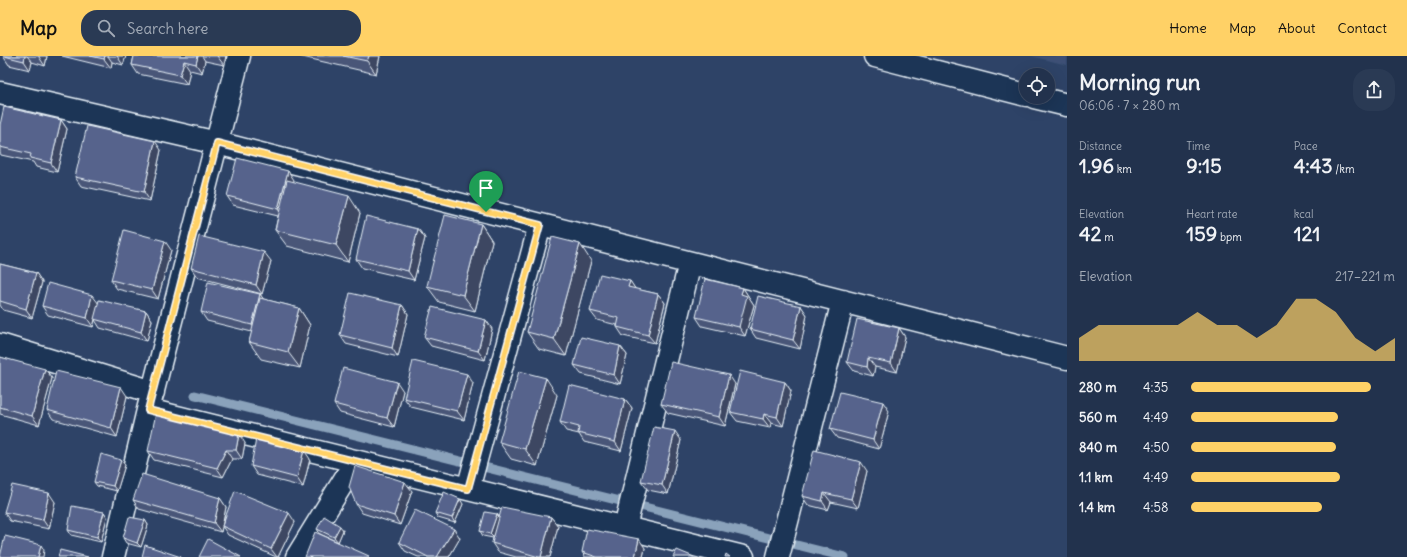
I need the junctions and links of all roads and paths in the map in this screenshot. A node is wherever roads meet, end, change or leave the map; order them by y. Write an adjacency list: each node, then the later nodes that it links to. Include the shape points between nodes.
1 (239, 56): 7 (street)
2 (875, 56): 4 (street)
3 (0, 93): 7 (street)
4 (1019, 93)
5 (1055, 103): 6 (street)
6 (1067, 106)
7 (217, 143): 8 (street); 13 (street)
8 (540, 225): 9 (street); 15 (street)
9 (690, 263): 10 (street); 16 (street)
10 (842, 302): 12 (street); 17 (street)
11 (0, 344): 13 (street)
12 (1067, 358)
13 (151, 401): 14 (street); 18 (street)
14 (356, 461): 15 (street); 19 (street)
15 (470, 481): 16 (street)
16 (627, 519): 20 (street)
17 (779, 554)
18 (113, 557)
19 (297, 557)
20 (743, 557)

